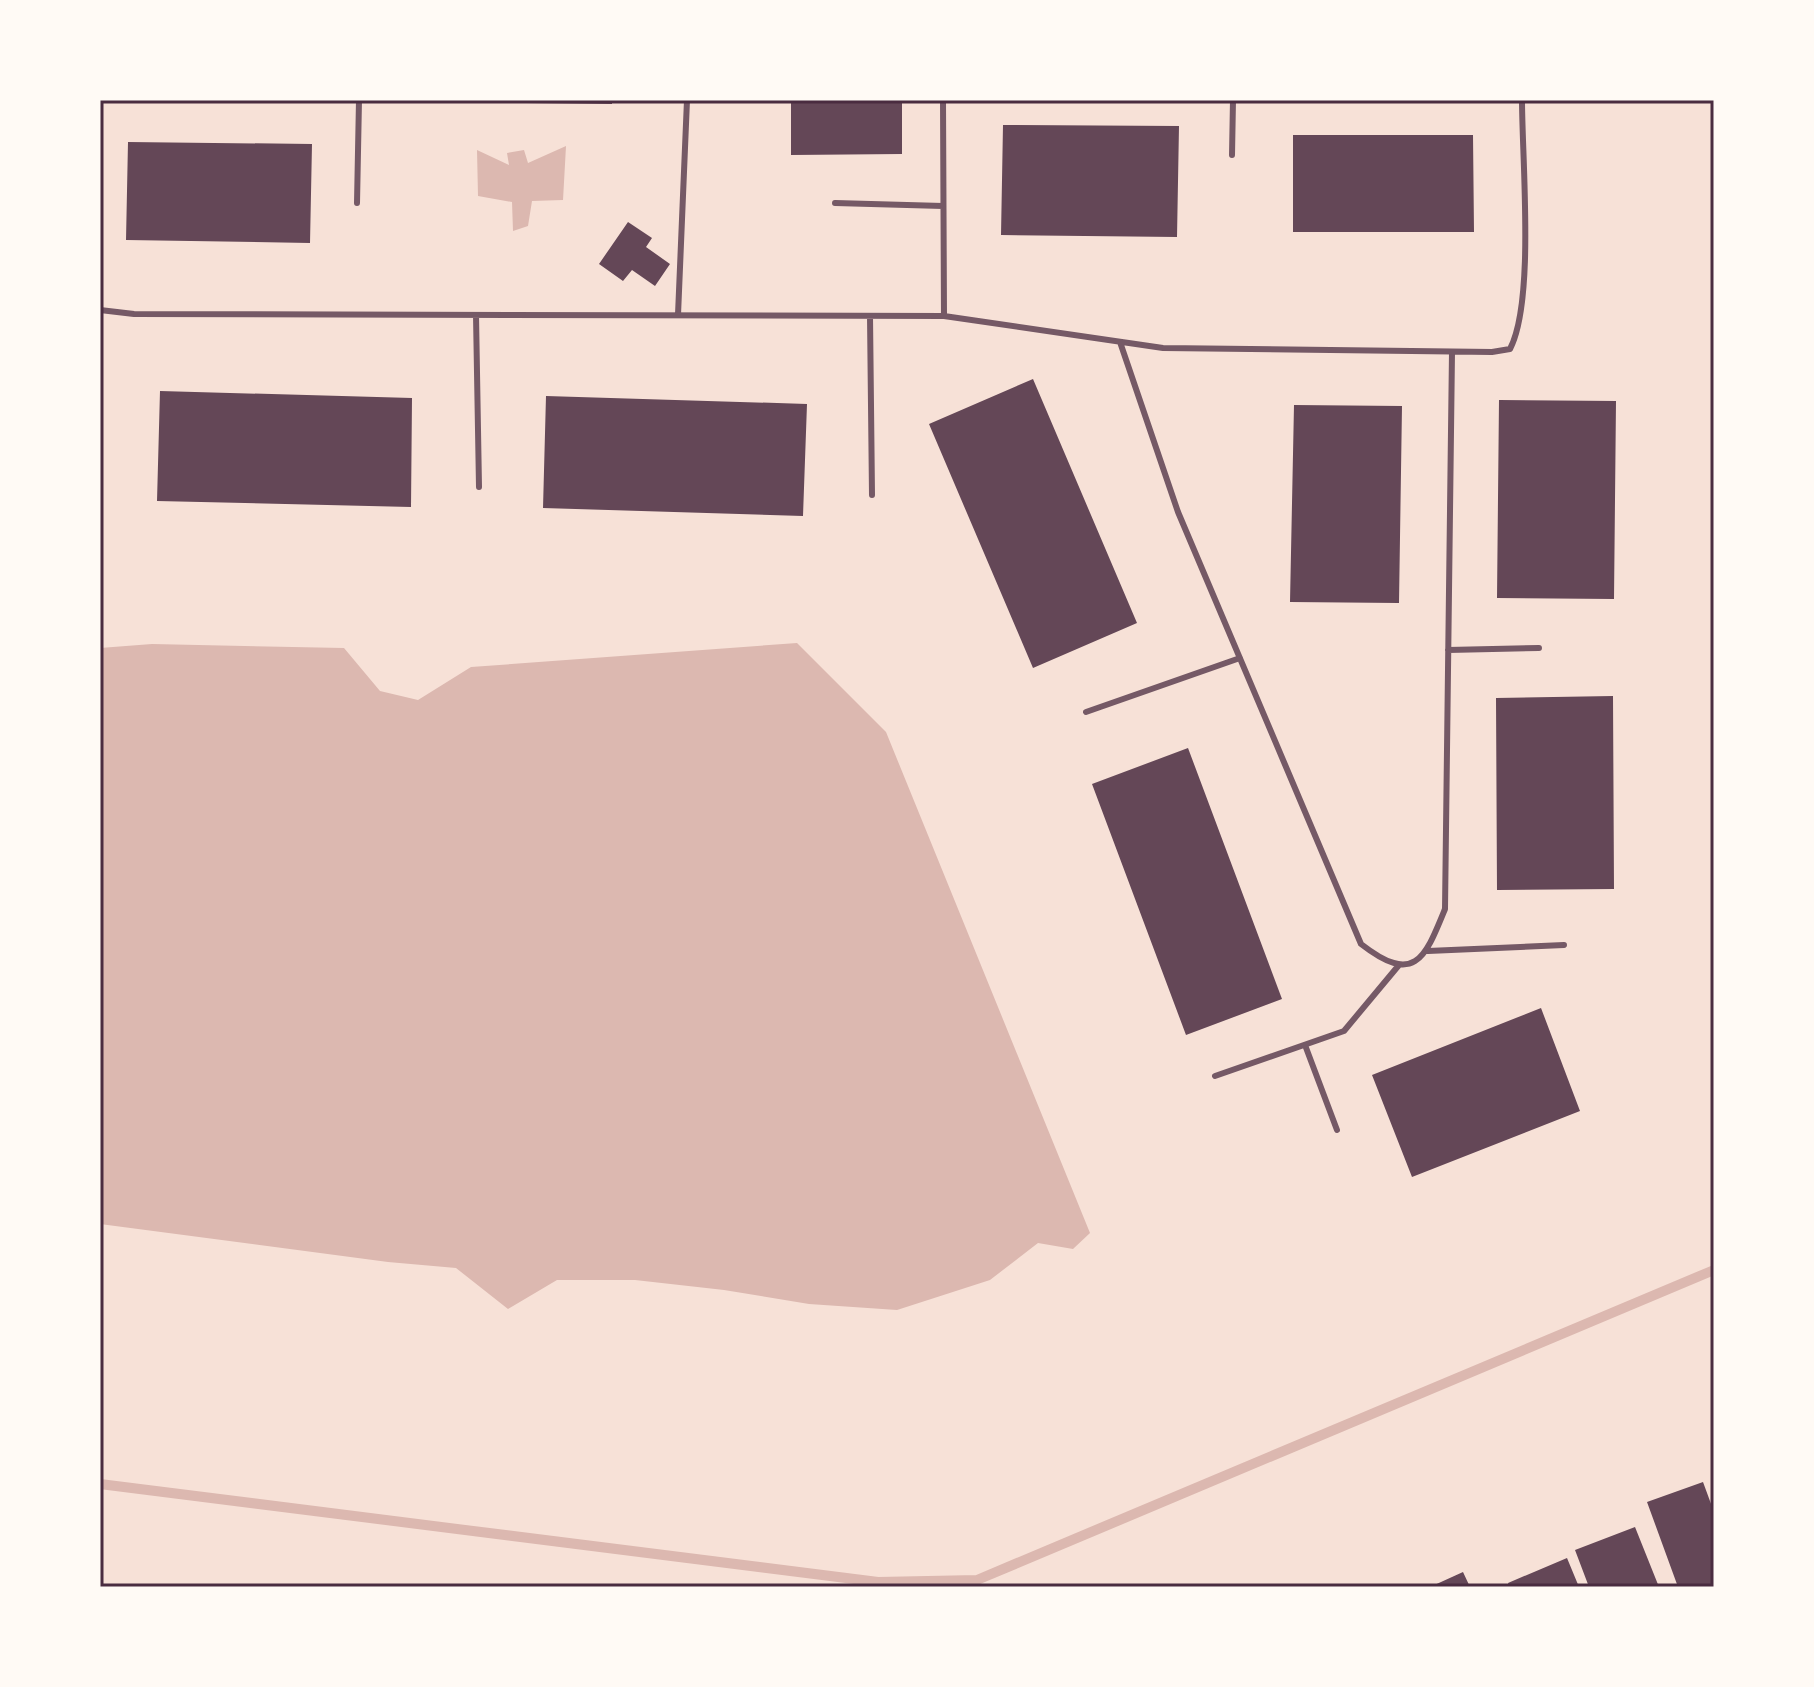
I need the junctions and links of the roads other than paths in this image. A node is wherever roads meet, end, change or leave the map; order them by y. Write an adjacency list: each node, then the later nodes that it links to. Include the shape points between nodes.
1 (359, 100): 7 (lane)
2 (687, 100): 12 (lane)
3 (943, 100): 9 (lane)
4 (1233, 100): 6 (lane)
5 (1522, 100): 16 (lane, via 1524,297 1519,333 1510,349)
6 (1232, 155)
7 (357, 203)
8 (835, 203): 9 (lane)
9 (943, 206): 14 (lane)
10 (100, 310): 11 (lane)
11 (476, 315): 12 (lane); 17 (lane)
12 (678, 315): 13 (lane)
13 (870, 316): 14 (lane); 18 (lane)
14 (944, 316): 15 (lane)
15 (1120, 342): 16 (lane, via 1163,348); 21 (lane, via 1178,512)
16 (1452, 352): 20 (lane)
17 (479, 487)
18 (872, 495)
19 (1539, 648): 20 (lane)
20 (1448, 650): 24 (lane, via 1445,909)
21 (1240, 658): 22 (lane); 25 (lane, via 1361,944)
22 (1086, 712)
23 (1564, 945): 24 (lane)
24 (1428, 951): 25 (lane, via 1417,962)
25 (1399, 965): 26 (lane, via 1344,1031)
26 (1305, 1045): 27 (lane); 28 (lane)
27 (1215, 1076)
28 (1337, 1130)

